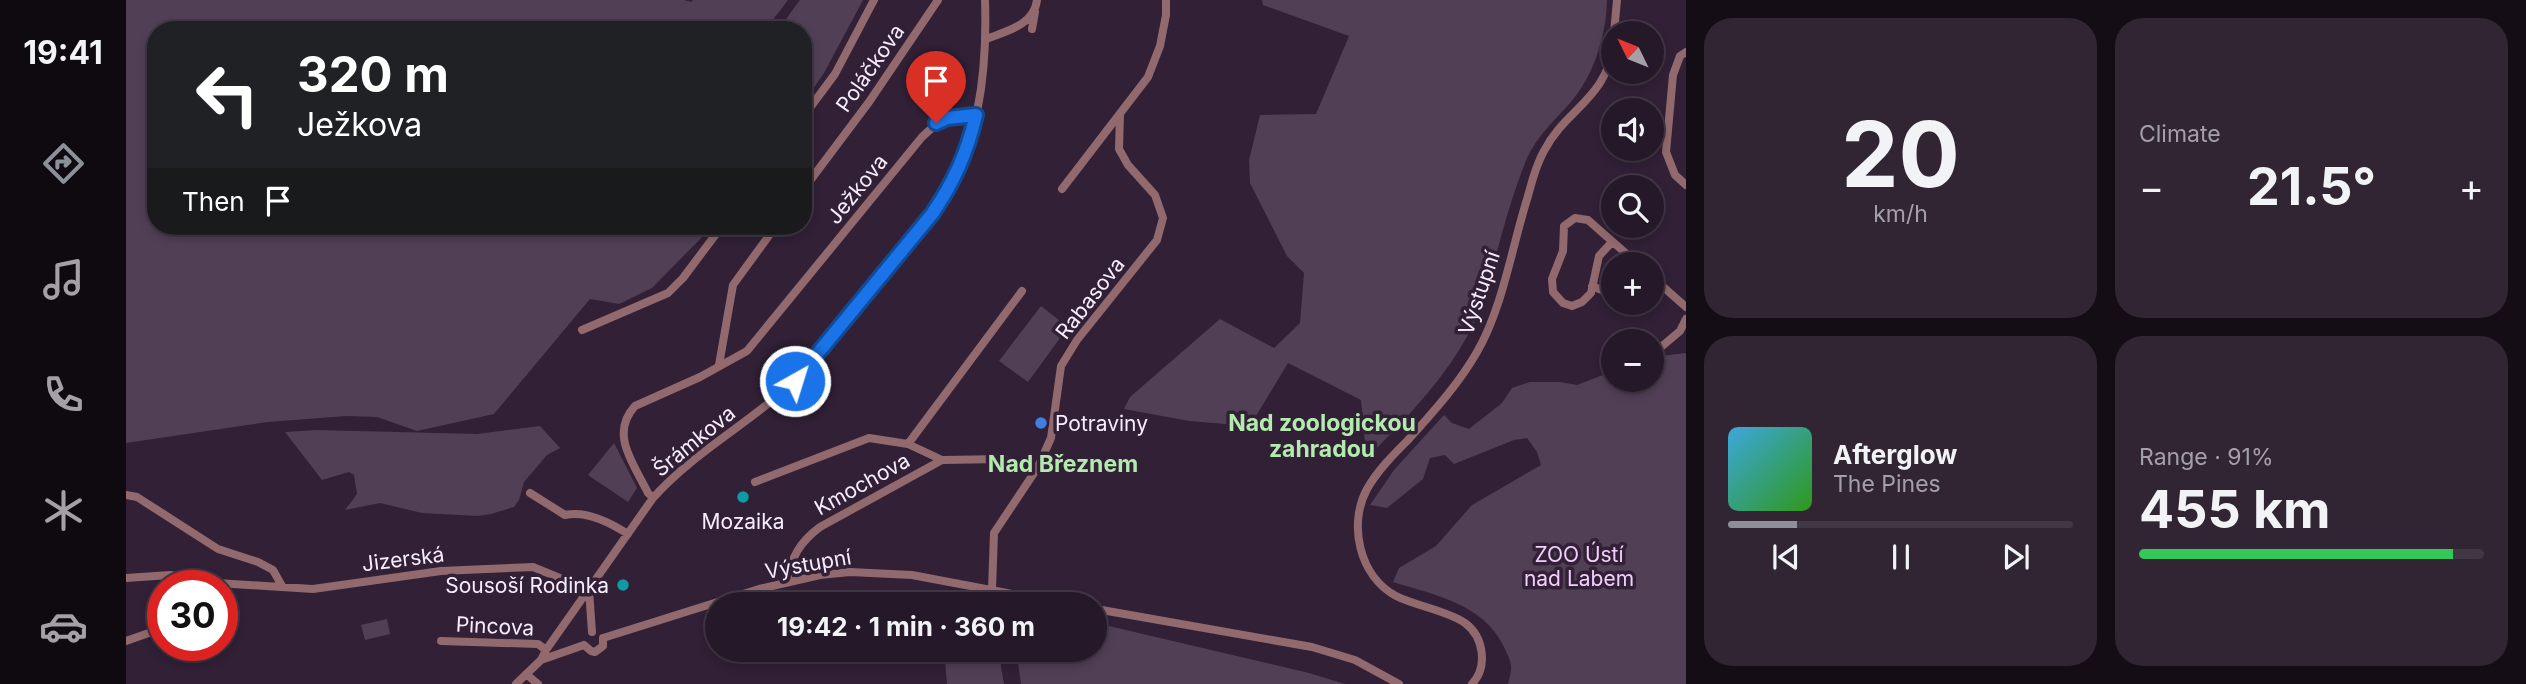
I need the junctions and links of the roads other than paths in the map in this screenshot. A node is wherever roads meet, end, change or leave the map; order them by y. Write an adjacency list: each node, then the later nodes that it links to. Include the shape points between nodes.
1 (874, 0): 12 (street, via 835,74)
2 (938, 0): 15 (street, Poláčkova)
3 (985, 0): 9 (street, Šrámkova)
4 (1166, 0): 13 (street, via 1160,46 1148,77)
5 (1618, 0): 7 (street)
6 (1037, 5): 8 (street); 9 (street, via 1022,25)
7 (1615, 21)
8 (1032, 29)
9 (986, 39): 14 (street, Šrámkova)
10 (1686, 52): 16 (street, via 1673,75 1666,152 1675,175)
11 (1601, 81): 60 (street, Výstupní, via 1541,156 1493,317 1477,352 1448,394 1376,474 1358,516 1362,553 1384,588 1457,619 1474,632 1482,667)
12 (812, 105)
13 (1120, 114): 17 (street); 33 (street, Rabasova, via 1119,149 1155,195 1163,218 1157,240 1061,366 1051,438)
14 (976, 115): 30 (street, Ježkova, via 947,118 922,136 747,351); 37 (street, Šrámkova, via 947,192 795,381 674,475)
15 (812, 178)
16 (1686, 185)
17 (1062, 189)
18 (715, 235): 28 (street, via 668,293)
19 (769, 235): 30 (street, via 733,285)
20 (1612, 242): 21 (street); 22 (street, via 1599,256); 22 (street, via 1588,220 1575,218 1564,226 1553,292 1572,306 1591,293)
21 (1624, 252)
22 (1592, 286): 24 (street)
23 (1664, 288): 26 (street)
24 (1601, 290)
25 (1022, 291): 31 (street, Kmochova)
26 (1686, 307)
27 (1686, 319): 29 (street)
28 (582, 330)
29 (1664, 344)
30 (719, 365): 37 (street, via 635,405 628,414 622,429 625,446)
31 (908, 444): 32 (street, Kmochova); 34 (street, Kmochova, via 869,438)
32 (942, 460): 33 (street, Kmochova, via 1003,459); 41 (street, Kmochova, via 804,538)
33 (1038, 467): 45 (street, Rabasova, via 993,533)
34 (755, 482)
35 (530, 493): 38 (street, via 565,516 608,522)
36 (126, 495): 43 (street, via 137,497 218,548 273,570)
37 (653, 498): 38 (street, Šrámkova)
38 (628, 534): 44 (street, Šrámkova)
39 (147, 577): 40 (street, Jizerská)
40 (126, 578)
41 (787, 582): 45 (street, Výstupní, via 883,572); 50 (street, Výstupní)
42 (238, 585): 43 (street, Jizerská)
43 (282, 586): 44 (street, Jizerská, via 313,589 440,571 533,567)
44 (589, 590): 48 (street); 54 (street, Šrámkova)
45 (992, 590): 46 (street, Výstupní)
46 (1003, 592)
47 (1107, 611): 59 (street, via 1325,650)
48 (593, 632): 50 (street); 53 (street, via 585,636)
49 (147, 634): 51 (street)
50 (603, 638): 53 (street, via 603,646 595,652)
51 (126, 641)
52 (441, 641): 54 (street, Pincova, via 538,644)
53 (584, 645): 55 (street)
54 (546, 650): 55 (street, Šrámkova)
55 (541, 660): 56 (street)
56 (526, 674): 57 (street); 58 (street)
57 (516, 684)
58 (538, 684)
59 (1399, 684)
60 (1472, 684)

